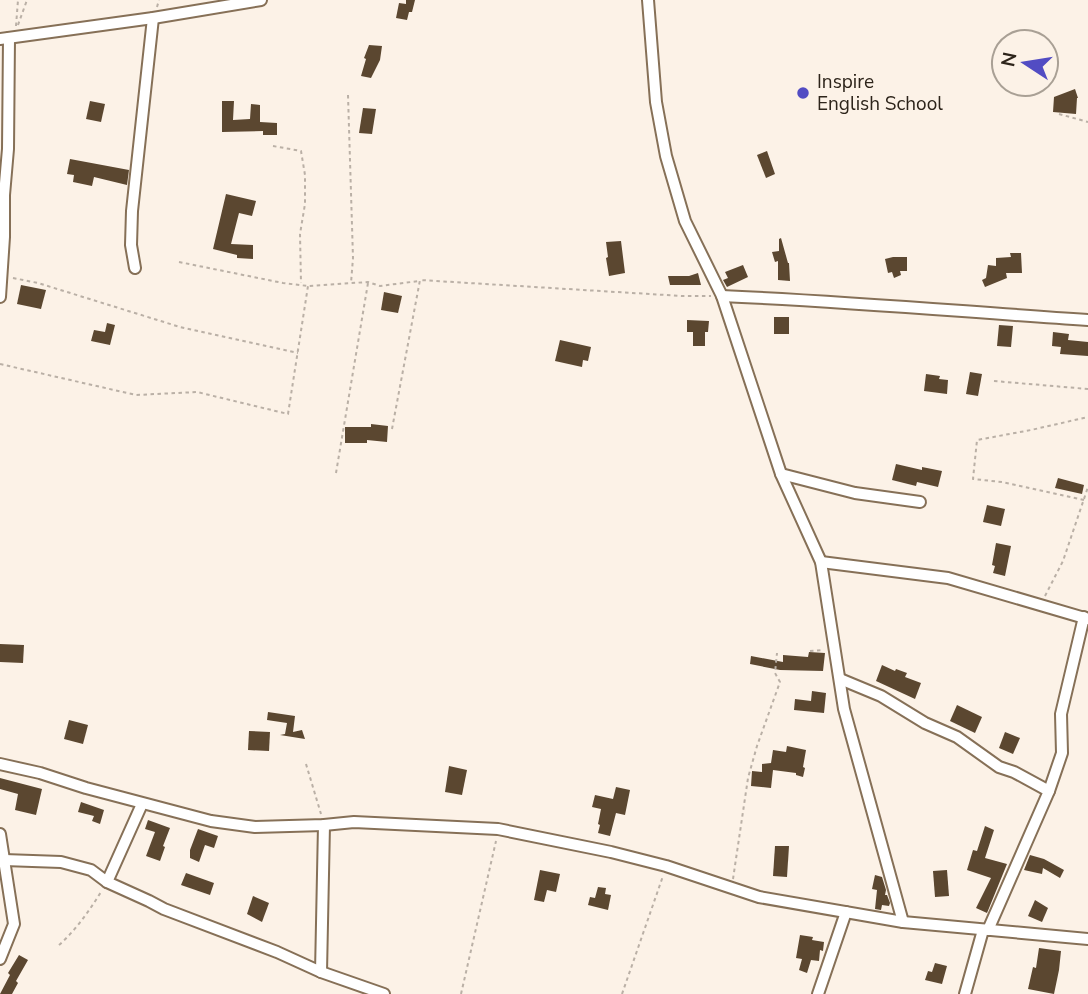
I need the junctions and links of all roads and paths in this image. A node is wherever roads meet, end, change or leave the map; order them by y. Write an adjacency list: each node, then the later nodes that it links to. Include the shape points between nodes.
1 (18, 0): 2 (path, via 16,30)
2 (27, 0)
3 (261, 0): 5 (street)
4 (648, 0): 20 (street, via 656,102 666,156 685,221)
5 (153, 18): 6 (street); 13 (street, via 132,211)
6 (5, 39): 10 (street)
7 (348, 95): 18 (path)
8 (1059, 114): 9 (path)
9 (1088, 122)
10 (4, 137): 14 (street)
11 (273, 146): 17 (path, via 301,151 305,174)
12 (178, 262): 17 (path)
13 (135, 268)
14 (1, 280): 21 (street); 23 (path, via 38,283 180,327)
15 (420, 280): 16 (path, via 380,286); 20 (path); 28 (path)
16 (369, 282): 18 (path); 29 (path)
17 (301, 284): 19 (path)
18 (351, 284): 19 (path)
19 (308, 286): 23 (path)
20 (722, 296): 22 (street); 30 (street)
21 (0, 297)
22 (1088, 320)
23 (298, 353): 24 (path, via 288,414 197,392 136,395)
24 (0, 364)
25 (994, 381): 26 (path)
26 (1088, 389)
27 (1088, 417): 32 (path, via 977,440 973,479)
28 (392, 429)
29 (336, 472)
30 (781, 474): 33 (street, via 855,493); 34 (street)
31 (1088, 487): 32 (path)
32 (1084, 500): 35 (path, via 1063,561)
33 (920, 502)
34 (821, 562): 35 (street, via 948,578); 38 (street)
35 (1041, 605): 36 (street)
36 (1086, 618): 43 (street, via 1062,715 1062,753)
37 (810, 651): 38 (path)
38 (836, 652): 40 (street)
39 (777, 653): 51 (path, via 775,673 780,682 748,778)
40 (840, 679): 43 (street, via 881,696 957,737 999,767); 53 (street, via 844,709)
41 (0, 764): 44 (street)
42 (306, 764): 45 (path)
43 (1049, 791): 54 (street)
44 (142, 804): 45 (street, via 256,827); 50 (street)
45 (324, 825): 46 (street, via 354,822); 58 (street)
46 (498, 829): 49 (street); 60 (path)
47 (0, 834): 48 (street)
48 (4, 859): 50 (street, via 61,862 91,870); 57 (street, via 14,925)
49 (666, 866): 51 (street); 61 (path)
50 (107, 882): 56 (path, via 87,915); 58 (street)
51 (732, 887): 52 (street, via 759,897)
52 (846, 912): 53 (street); 62 (street)
53 (903, 922): 54 (street)
54 (985, 930): 55 (street); 63 (street)
55 (1088, 939)
56 (59, 945)
57 (0, 959)
58 (321, 972): 59 (street)
59 (384, 994)
60 (461, 994)
61 (622, 994)
62 (818, 994)
63 (965, 994)

